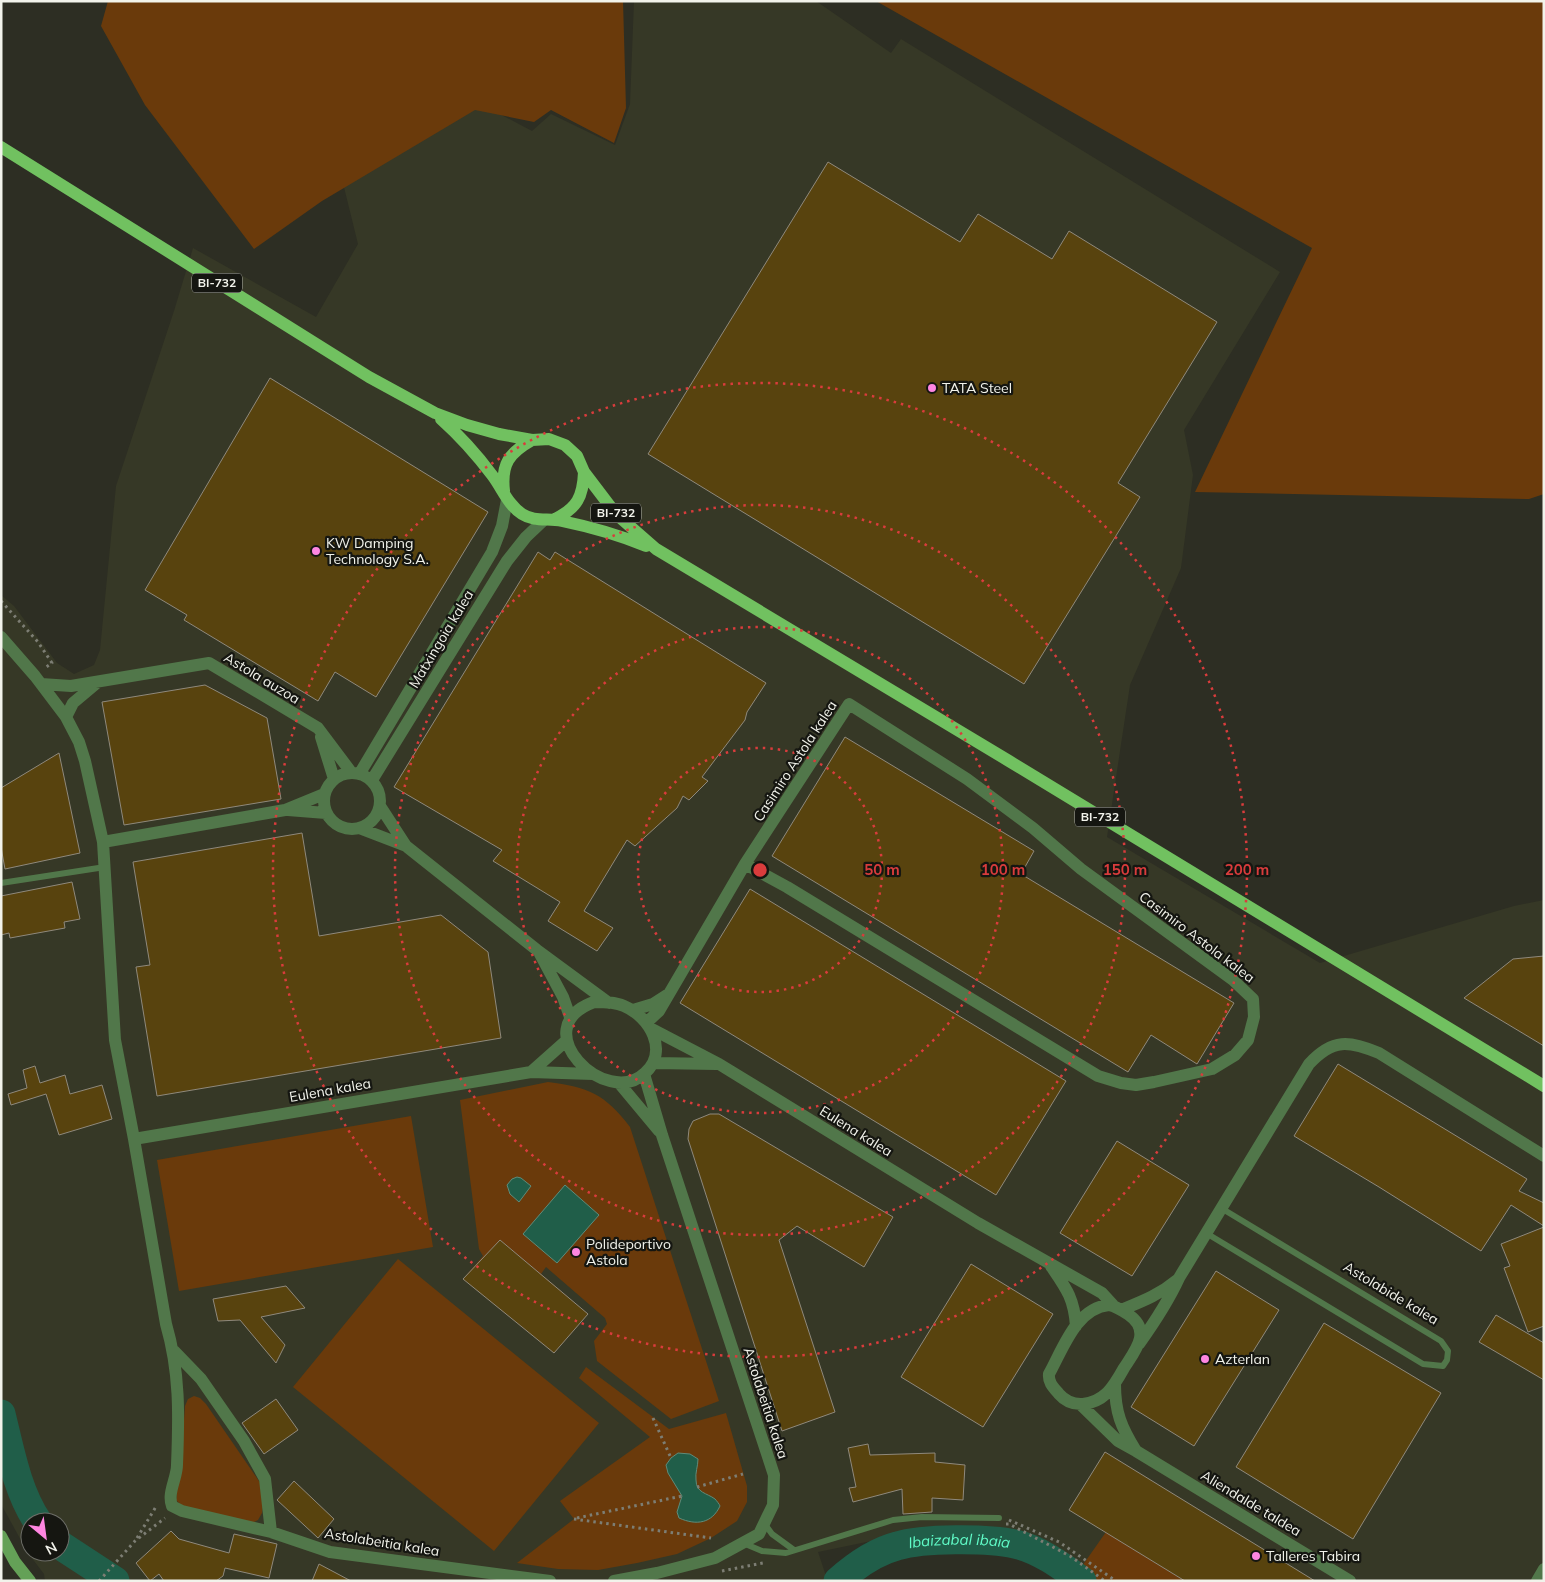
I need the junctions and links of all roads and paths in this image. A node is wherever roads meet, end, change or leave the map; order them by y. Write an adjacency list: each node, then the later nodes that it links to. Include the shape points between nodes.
1 (1, 147): 2 (main road, BI-732, via 369,377)
2 (435, 413): 3 (main road, BI-732, via 499,434); 5 (main road, BI-732, via 475,453)
3 (532, 440): 4 (main road, BI-732, via 549,439 565,445 577,456); 5 (main road, via 517,449 506,463)
4 (584, 472): 6 (main road, BI-732, via 583,489 576,504 566,514); 7 (main road, BI-732, via 616,514)
5 (505, 495): 6 (main road, BI-732, via 523,515 536,520); 14 (street, Matxingoia kalea, via 502,526 492,552)
6 (550, 520): 7 (main road, BI-732, via 613,534); 16 (street, Matxingoia kalea, via 526,537 507,561)
7 (656, 549): 40 (main road, BI-732)
8 (1, 601): 10 (path, via 52,662)
9 (1, 637): 10 (street)
10 (38, 680): 11 (street, Astola auzoa, via 72,686); 12 (street)
11 (100, 680): 12 (street, via 72,703); 13 (street, Astola auzoa, via 209,663)
12 (66, 717): 22 (street, via 85,761)
13 (318, 728): 14 (street, Astola auzoa); 15 (street)
14 (356, 773): 15 (street); 16 (street)
15 (334, 778): 17 (street)
16 (372, 780): 18 (street, via 378,788)
17 (324, 794): 19 (street); 20 (street)
18 (380, 806): 21 (street, via 372,820); 23 (street)
19 (285, 810): 20 (street); 22 (street)
20 (326, 813): 21 (street, via 339,827)
21 (359, 828): 23 (street)
22 (103, 842): 25 (street)
23 (406, 846): 27 (street)
24 (745, 864): 24 (street, Casimiro Astola kalea, via 849,704 967,779 1081,869 1233,980 1253,999 1254,1017 1248,1040 1235,1055 1212,1068 1154,1082 1136,1085 1098,1076); 28 (street, Casimiro Astola kalea)
25 (105, 867): 26 (lane); 42 (street, via 115,1040)
26 (1, 884)
27 (537, 950): 29 (street); 31 (street, via 563,997)
28 (669, 993): 30 (street, Casimiro Astola kalea, via 653,1004); 32 (street, Casimiro Astola kalea)
29 (609, 1003): 30 (street); 31 (street, via 588,1004)
30 (633, 1010): 32 (street)
31 (570, 1017): 33 (street)
32 (648, 1026): 34 (street, via 656,1041); 35 (street, Eulena kalea)
33 (567, 1040): 36 (street); 37 (street, via 580,1064)
34 (654, 1063): 35 (street); 38 (street)
35 (719, 1064): 46 (street, Eulena kalea)
36 (531, 1072): 37 (street, Eulena kalea); 42 (street, Eulena kalea)
37 (593, 1074): 39 (street)
38 (644, 1074): 39 (street); 41 (street, Astolabeitia kalea)
39 (619, 1082): 41 (street, Astolabeitia kalea)
40 (1544, 1086)
41 (662, 1135): 62 (street, Astolabeitia kalea, via 774,1475 773,1505)
42 (134, 1139): 51 (street, via 166,1324)
43 (1544, 1156): 44 (street, Aliendalde taldea, via 1380,1053 1352,1044 1336,1044 1309,1064)
44 (1221, 1208): 45 (street, Aliendalde taldea); 45 (lane, Astolabide kalea, via 1440,1341 1448,1352 1447,1360 1443,1366 1423,1364)
45 (1206, 1233): 47 (street, Aliendalde taldea)
46 (1050, 1264): 48 (street, via 1102,1293); 49 (street, via 1068,1290)
47 (1178, 1278): 48 (street, Aliendalde taldea, via 1147,1300); 50 (street, Aliendalde taldea, via 1167,1302)
48 (1117, 1308): 49 (street, Aliendalde taldea, via 1100,1306 1084,1316); 50 (street, via 1135,1319 1141,1332)
49 (1076, 1326): 53 (street, Aliendalde taldea, via 1049,1378 1062,1397)
50 (1139, 1344): 52 (street, Aliendalde taldea)
51 (174, 1351): 63 (street, via 201,1379 244,1441 265,1479); 63 (street, Astolabeitia kalea, via 179,1411 172,1506)
52 (1115, 1384): 53 (street, Aliendalde taldea, via 1098,1400); 55 (street, Aliendalde taldea, via 1118,1416)
53 (1081, 1405): 55 (street, Aliendalde taldea, via 1118,1442)
54 (654, 1418): 56 (path)
55 (1136, 1450): 77 (street, Aliendalde taldea)
56 (671, 1458)
57 (744, 1474): 58 (path)
58 (697, 1487)
59 (682, 1496): 65 (path, via 574,1519)
60 (167, 1517): 72 (path, via 135,1541)
61 (999, 1521): 67 (lane, via 922,1517 892,1520); 75 (path, via 1070,1556); 76 (path, via 1012,1520 1059,1542)
62 (764, 1523): 66 (street, Astolabeitia kalea, via 759,1534); 67 (lane, via 772,1534)
63 (271, 1532): 73 (street, Astolabeitia kalea, via 330,1552)
64 (1, 1536): 71 (street)
65 (711, 1538)
66 (743, 1543): 67 (lane, via 775,1554); 74 (street, Astolabeitia kalea, via 715,1558)
67 (794, 1550)
68 (764, 1562): 69 (path)
69 (745, 1568)
70 (1544, 1569): 78 (street)
71 (30, 1581)
72 (99, 1581)
73 (550, 1581)
74 (614, 1581)
75 (1104, 1581)
76 (1116, 1581)
77 (1350, 1581)
78 (1537, 1581)

